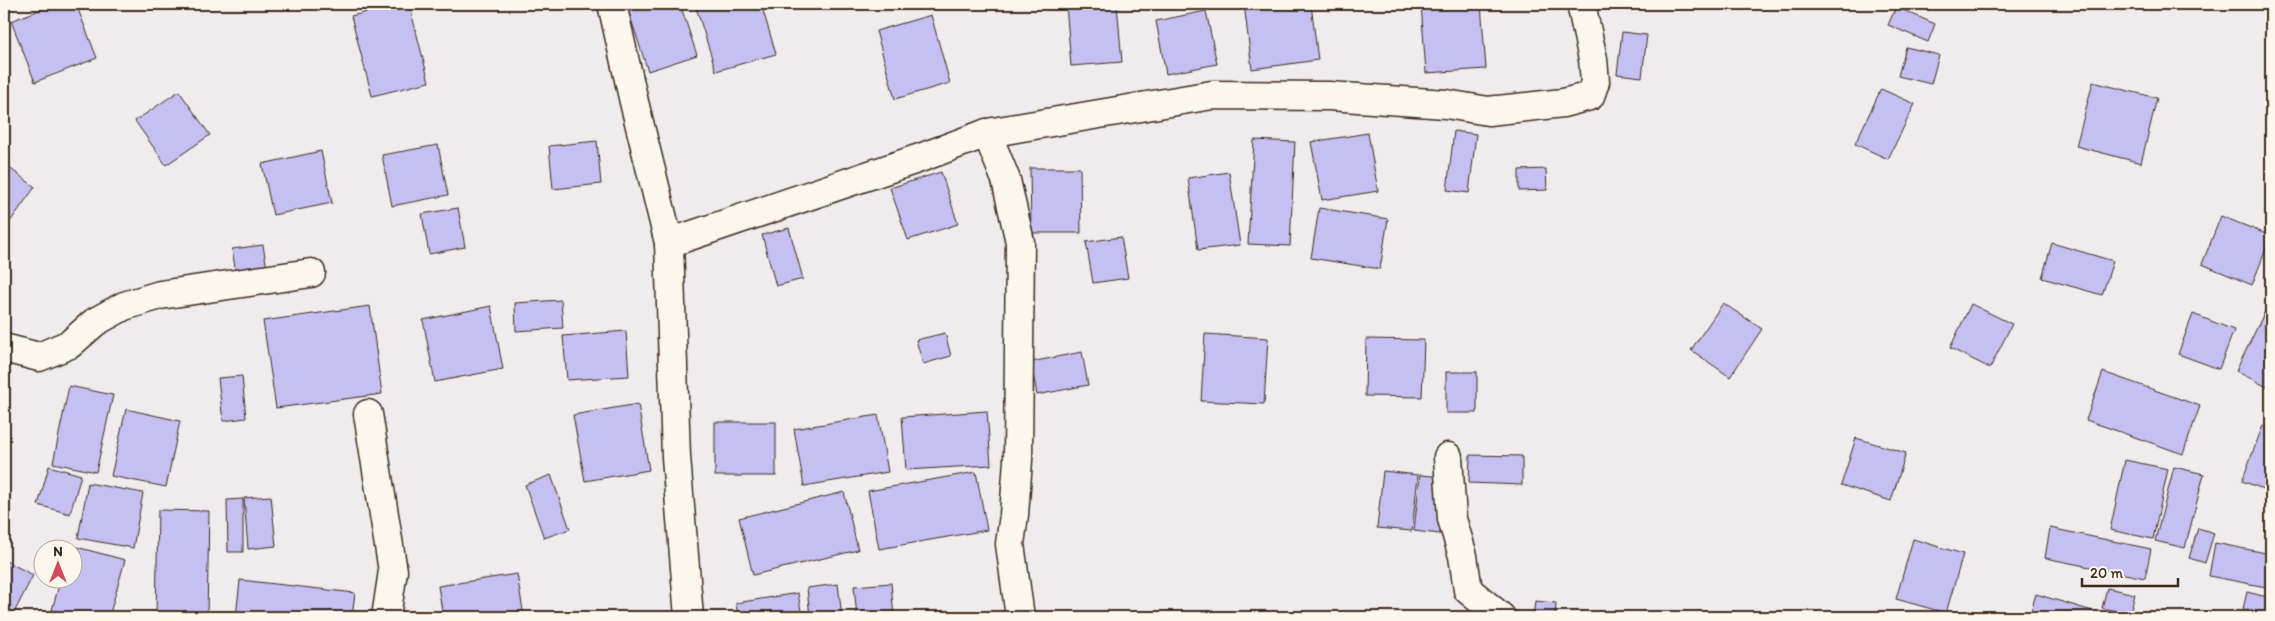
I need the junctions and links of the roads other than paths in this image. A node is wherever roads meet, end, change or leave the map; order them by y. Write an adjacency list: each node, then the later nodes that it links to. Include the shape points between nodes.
1 (612, 4): 4 (street)
2 (1581, 4): 3 (street, via 1595,82 1590,96 1563,103 1488,111 1446,104 1330,96 1212,95)
3 (987, 133): 4 (street); 11 (street, via 1006,180 1020,242 1018,460 1010,544)
4 (669, 243): 10 (street, via 676,457)
5 (311, 273): 6 (street, via 160,295 124,306 95,322 70,344 39,357)
6 (4, 348)
7 (368, 414): 9 (street, via 394,571)
8 (1448, 457): 12 (street, via 1452,519 1463,556 1468,590)
9 (386, 617)
10 (689, 617)
11 (1020, 617)
12 (1501, 617)

